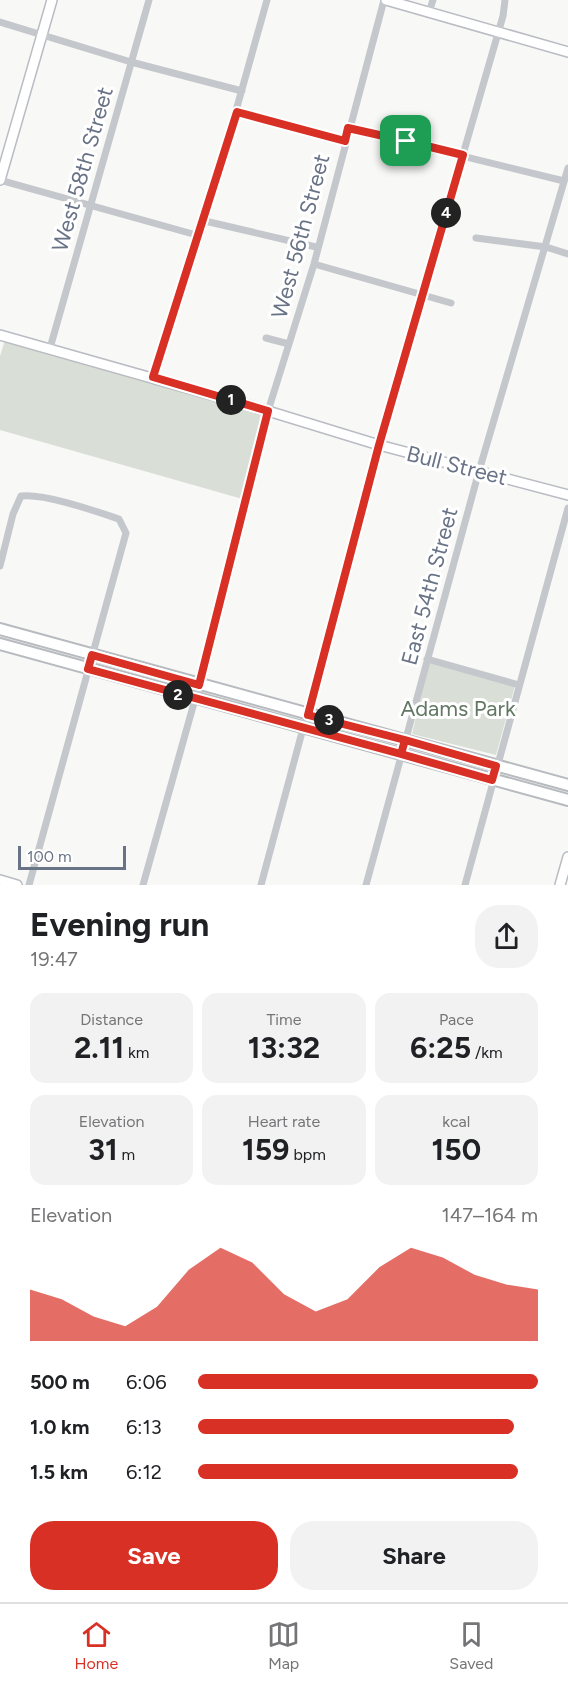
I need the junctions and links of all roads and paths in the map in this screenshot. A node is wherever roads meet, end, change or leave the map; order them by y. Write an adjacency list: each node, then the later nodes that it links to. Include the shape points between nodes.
1 (52, 0): 10 (street)
2 (149, 0): 12 (street, West 58th Street)
3 (267, 0): 13 (street)
4 (385, 0): 7 (street); 15 (street, West 56th Street)
5 (434, 0): 7 (street)
6 (505, 0): 9 (street)
7 (429, 12): 9 (street)
8 (0, 22): 10 (street)
9 (497, 32): 11 (street); 17 (street)
10 (42, 34): 12 (street); 19 (street)
11 (568, 52)
12 (131, 62): 13 (street); 21 (street, West 58th Street)
13 (242, 91): 14 (street)
14 (237, 112): 16 (street); 22 (street)
15 (348, 128): 16 (street, West 56th Street); 17 (street)
16 (345, 141): 25 (street, West 56th Street)
17 (463, 155): 20 (street); 29 (street)
18 (568, 168): 20 (street, East 54th Street)
19 (0, 180): 21 (street)
20 (564, 181): 26 (street, East 54th Street)
21 (92, 204): 23 (street); 34 (street, West 58th Street)
22 (205, 220): 23 (street); 25 (street)
23 (200, 236): 35 (street)
24 (476, 238): 26 (street)
25 (316, 247): 28 (street, West 56th Street)
26 (546, 247): 27 (street); 38 (street, East 54th Street)
27 (568, 254)
28 (314, 264): 29 (street); 33 (street, West 56th Street)
29 (422, 295): 30 (street); 37 (street)
30 (451, 303)
31 (0, 335): 34 (street, Bull Street)
32 (266, 338): 33 (street)
33 (289, 344): 36 (street, West 56th Street)
34 (50, 348): 35 (street, Bull Street)
35 (153, 377): 36 (street, Bull Street)
36 (268, 411): 37 (street, Bull Street); 48 (street, West 56th Street)
37 (379, 445): 38 (street, Bull Street); 50 (street)
38 (479, 471): 39 (street, Bull Street); 45 (street, East 54th Street)
39 (568, 495)
40 (568, 508): 47 (street)
41 (0, 567): 44 (street, via 21,496 37,495 118,519 126,534)
42 (0, 629): 44 (main road)
43 (0, 644): 46 (main road)
44 (92, 655): 46 (street); 48 (main road)
45 (428, 659): 47 (street); 52 (street, East 54th Street)
46 (88, 669): 49 (main road); 61 (street)
47 (519, 684): 54 (street)
48 (199, 685): 49 (street, West 56th Street); 50 (main road)
49 (196, 699): 51 (main road); 62 (street, West 56th Street)
50 (308, 715): 51 (street); 52 (main road)
51 (305, 729): 53 (main road); 63 (street)
52 (405, 740): 53 (street, East 54th Street); 54 (main road)
53 (401, 754): 55 (main road); 64 (street, East 54th Street)
54 (496, 766): 55 (street); 56 (main road)
55 (492, 780): 57 (main road); 65 (street)
56 (568, 785)
57 (568, 800)
58 (568, 857): 66 (street)
59 (0, 880): 60 (street)
60 (17, 885)
61 (29, 885)
62 (143, 885)
63 (261, 885)
64 (366, 885)
65 (465, 885)
66 (560, 885)

